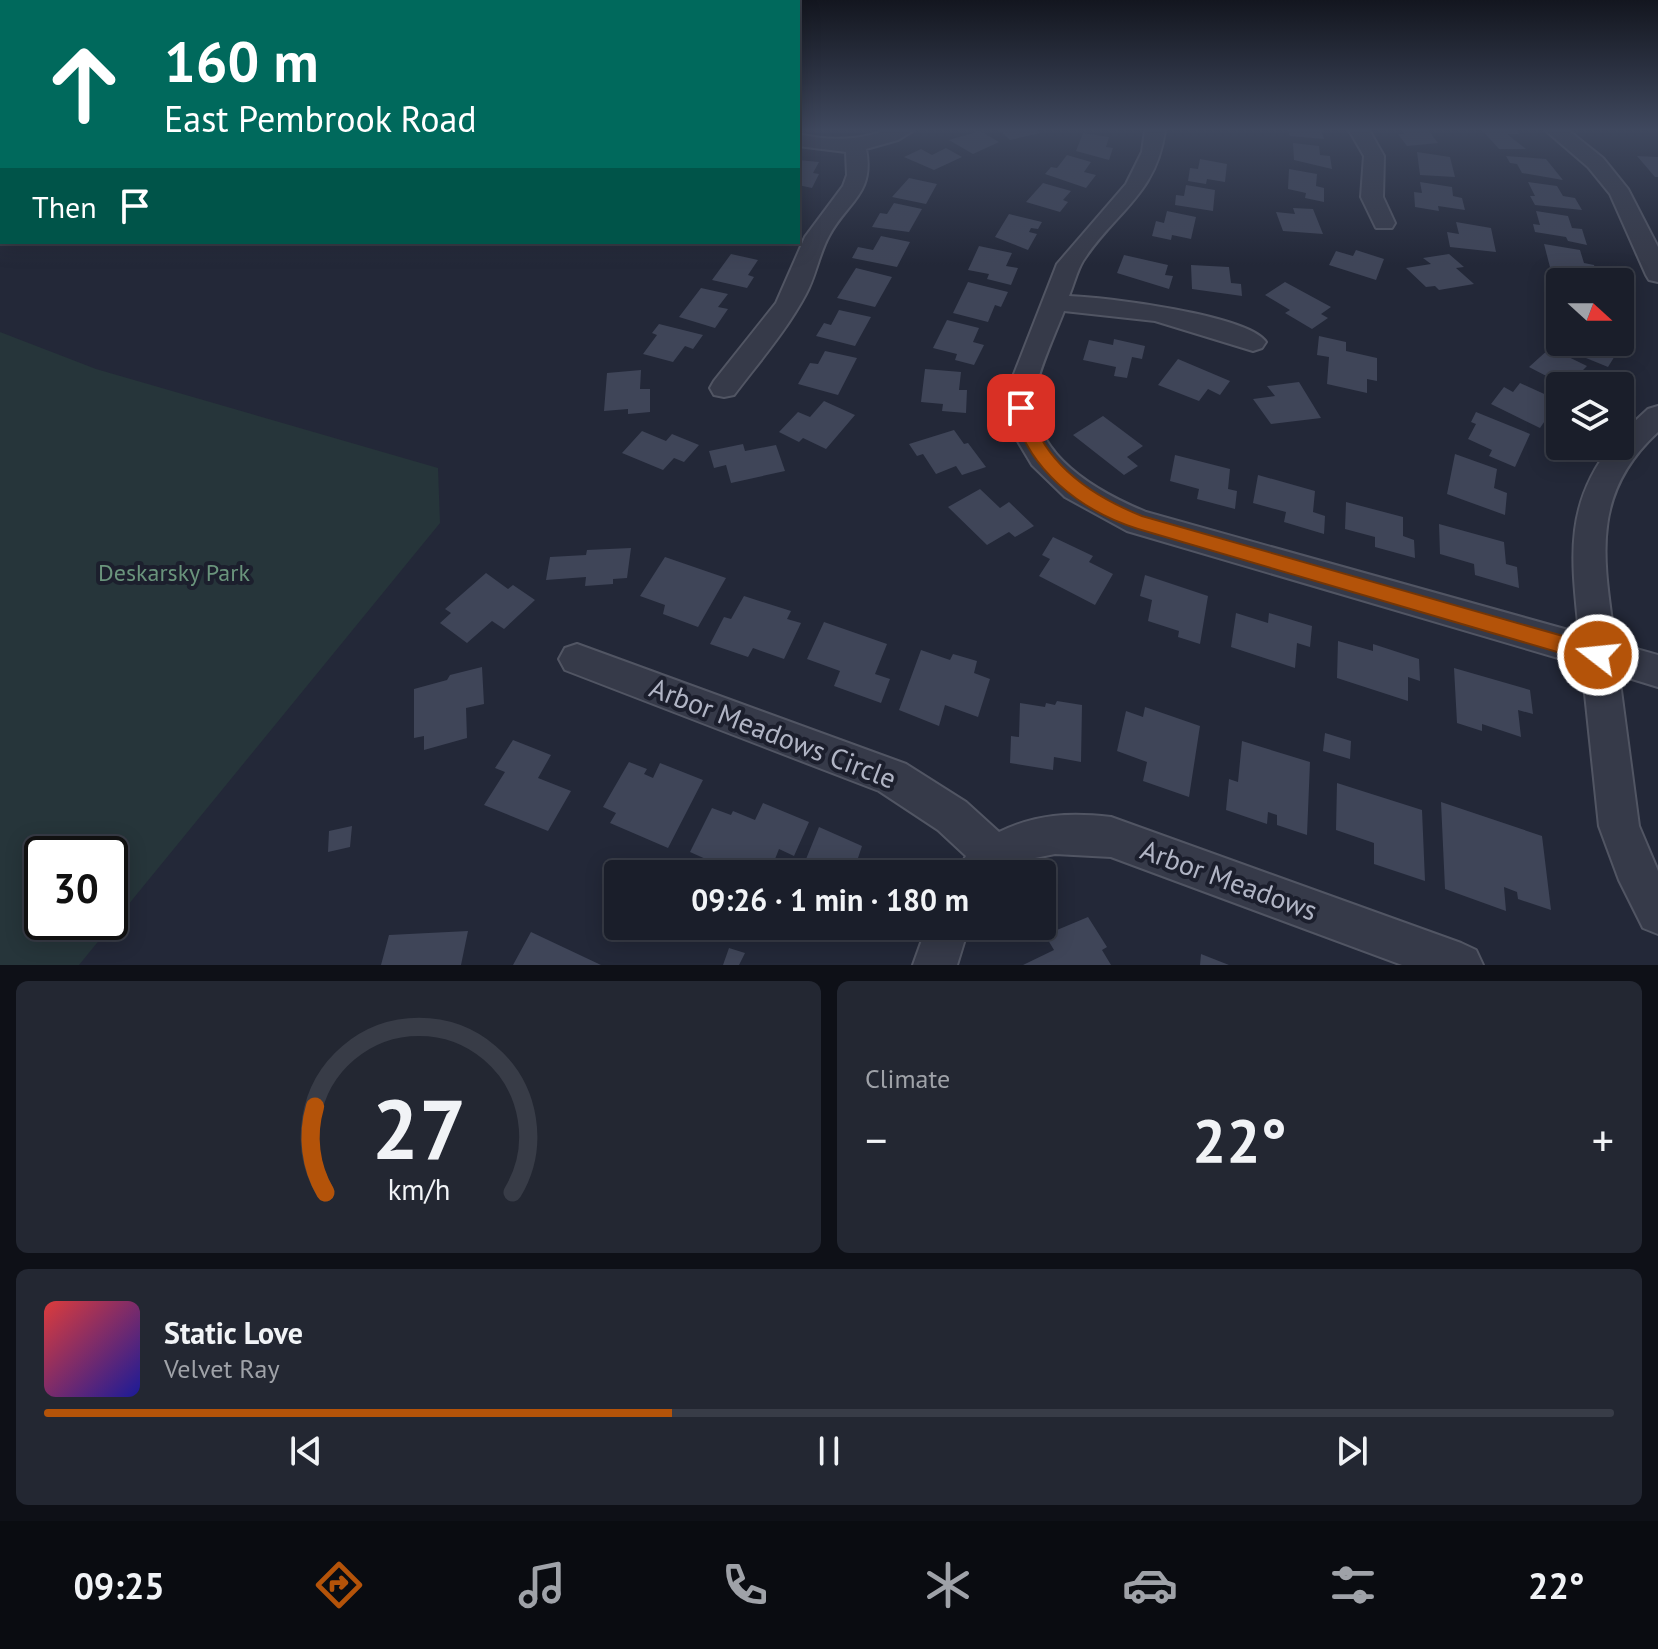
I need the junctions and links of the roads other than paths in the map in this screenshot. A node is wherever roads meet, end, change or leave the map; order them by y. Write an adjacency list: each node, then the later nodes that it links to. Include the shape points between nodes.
1 (858, 175): 9 (street, via 849,198 816,239 783,312)
2 (1144, 175): 7 (street, via 1130,197 1080,245)
3 (1373, 175): 5 (street, via 1372,197)
4 (1608, 175): 6 (street, via 1633,213)
5 (1384, 223)
6 (1658, 275)
7 (1053, 303): 8 (street, via 1162,313); 11 (street, via 1021,392 1025,425 1041,456 1081,494 1138,522)
8 (1253, 342)
9 (724, 388)
10 (1658, 416): 11 (street, via 1633,436 1598,492 1587,553)
11 (1598, 655): 13 (street); 16 (street, via 1619,826)
12 (577, 659): 14 (street, Arbor Meadows Circle, via 892,777 952,816)
13 (1658, 671)
14 (983, 860)
15 (993, 860): 19 (street, Arbor Meadows, via 1013,845 1044,834 1077,831 1111,837)
16 (1658, 913)
17 (943, 940): 18 (street)
18 (935, 965)
19 (1461, 965)

